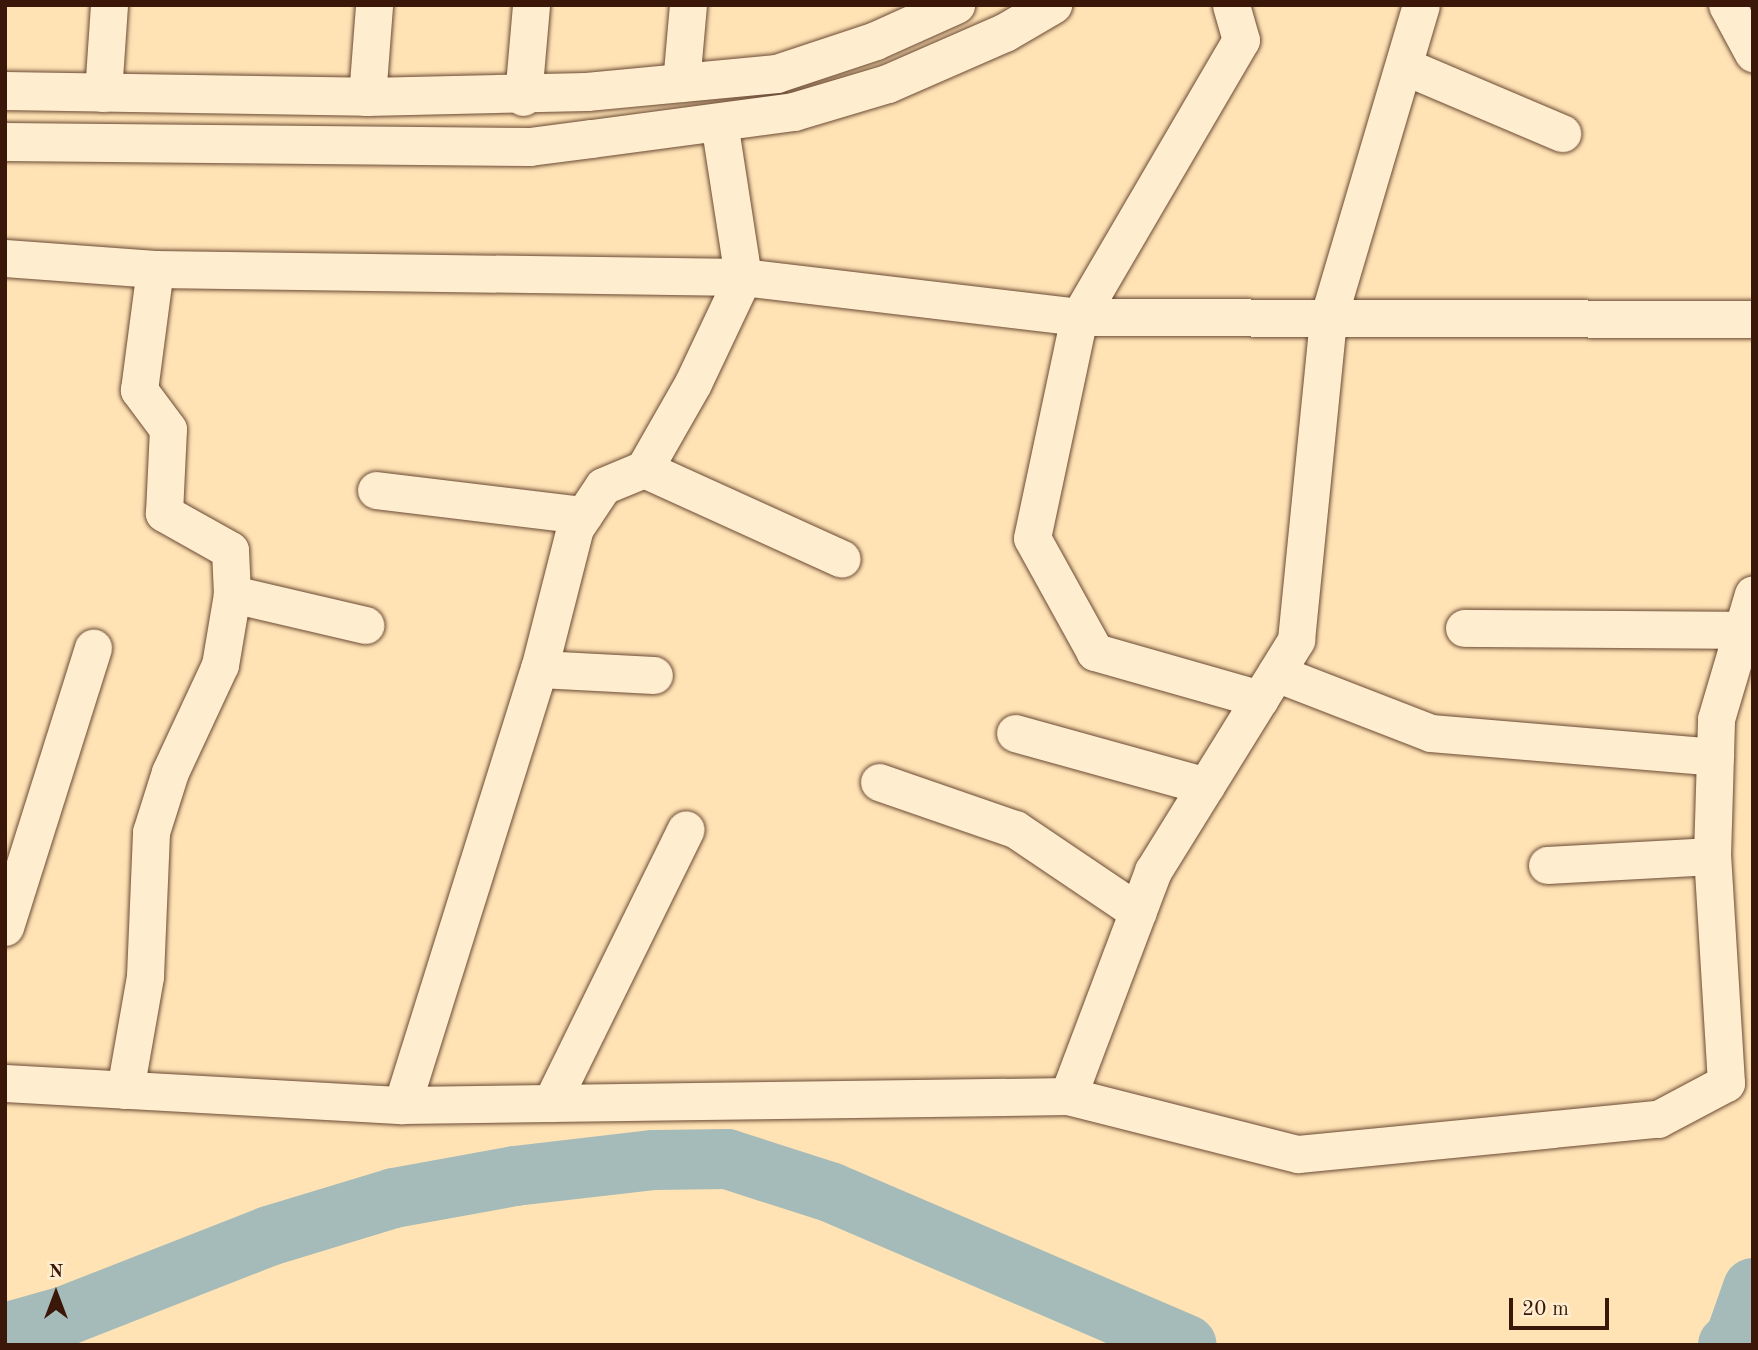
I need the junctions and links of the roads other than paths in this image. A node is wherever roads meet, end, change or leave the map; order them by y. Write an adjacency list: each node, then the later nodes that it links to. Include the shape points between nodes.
1 (109, 5): 15 (street)
2 (374, 5): 16 (street)
3 (531, 5): 17 (street)
4 (688, 5): 12 (street)
5 (956, 5): 12 (main road, via 876,41 777,74)
6 (1053, 5): 18 (main road, via 1005,33 888,84 794,112)
7 (1231, 5): 26 (street, via 1241,40)
8 (1421, 5): 11 (street)
9 (1727, 5): 10 (street)
10 (1753, 53)
11 (1404, 66): 20 (street); 27 (street)
12 (671, 84): 14 (main road); 19 (main road, via 650,104)
13 (5, 91): 15 (main road)
14 (587, 92): 17 (main road); 21 (main road, via 597,110)
15 (103, 93): 16 (main road)
16 (367, 97): 17 (main road)
17 (523, 97)
18 (719, 122): 19 (main road); 25 (street)
19 (666, 129): 21 (main road)
20 (1562, 133)
21 (592, 139): 22 (main road, via 530,147)
22 (5, 142)
23 (5, 258): 24 (street)
24 (155, 269): 25 (street); 33 (street, via 139,390 168,429 164,513 230,550)
25 (743, 277): 26 (street); 29 (street)
26 (1079, 317): 27 (street); 41 (street, via 1032,538 1095,652)
27 (1328, 319): 28 (street); 41 (street, via 1296,640)
28 (1753, 319)
29 (644, 469): 31 (street, via 603,486); 32 (street)
30 (376, 490): 31 (street)
31 (584, 515): 39 (street, via 575,528)
32 (842, 559)
33 (232, 594): 35 (street); 52 (street, via 220,665 170,772 150,832 145,976)
34 (1753, 594): 37 (street)
35 (365, 625)
36 (1464, 628): 37 (street)
37 (1742, 630): 43 (street, via 1716,719)
38 (93, 648): 50 (street)
39 (539, 669): 40 (street); 55 (street)
40 (653, 675)
41 (1268, 686): 43 (street, via 1431,733); 45 (street)
42 (1015, 733): 45 (street)
43 (1714, 757): 47 (street)
44 (879, 782): 49 (street, via 1015,829)
45 (1206, 786): 49 (street, via 1153,871)
46 (686, 829): 54 (street)
47 (1712, 856): 48 (street); 53 (street, via 1726,1083 1658,1119 1298,1154)
48 (1547, 865)
49 (1138, 912): 53 (street)
50 (5, 927)
51 (5, 1083): 52 (street)
52 (125, 1090): 55 (street)
53 (1068, 1096): 54 (street)
54 (551, 1103): 55 (street)
55 (402, 1105)

